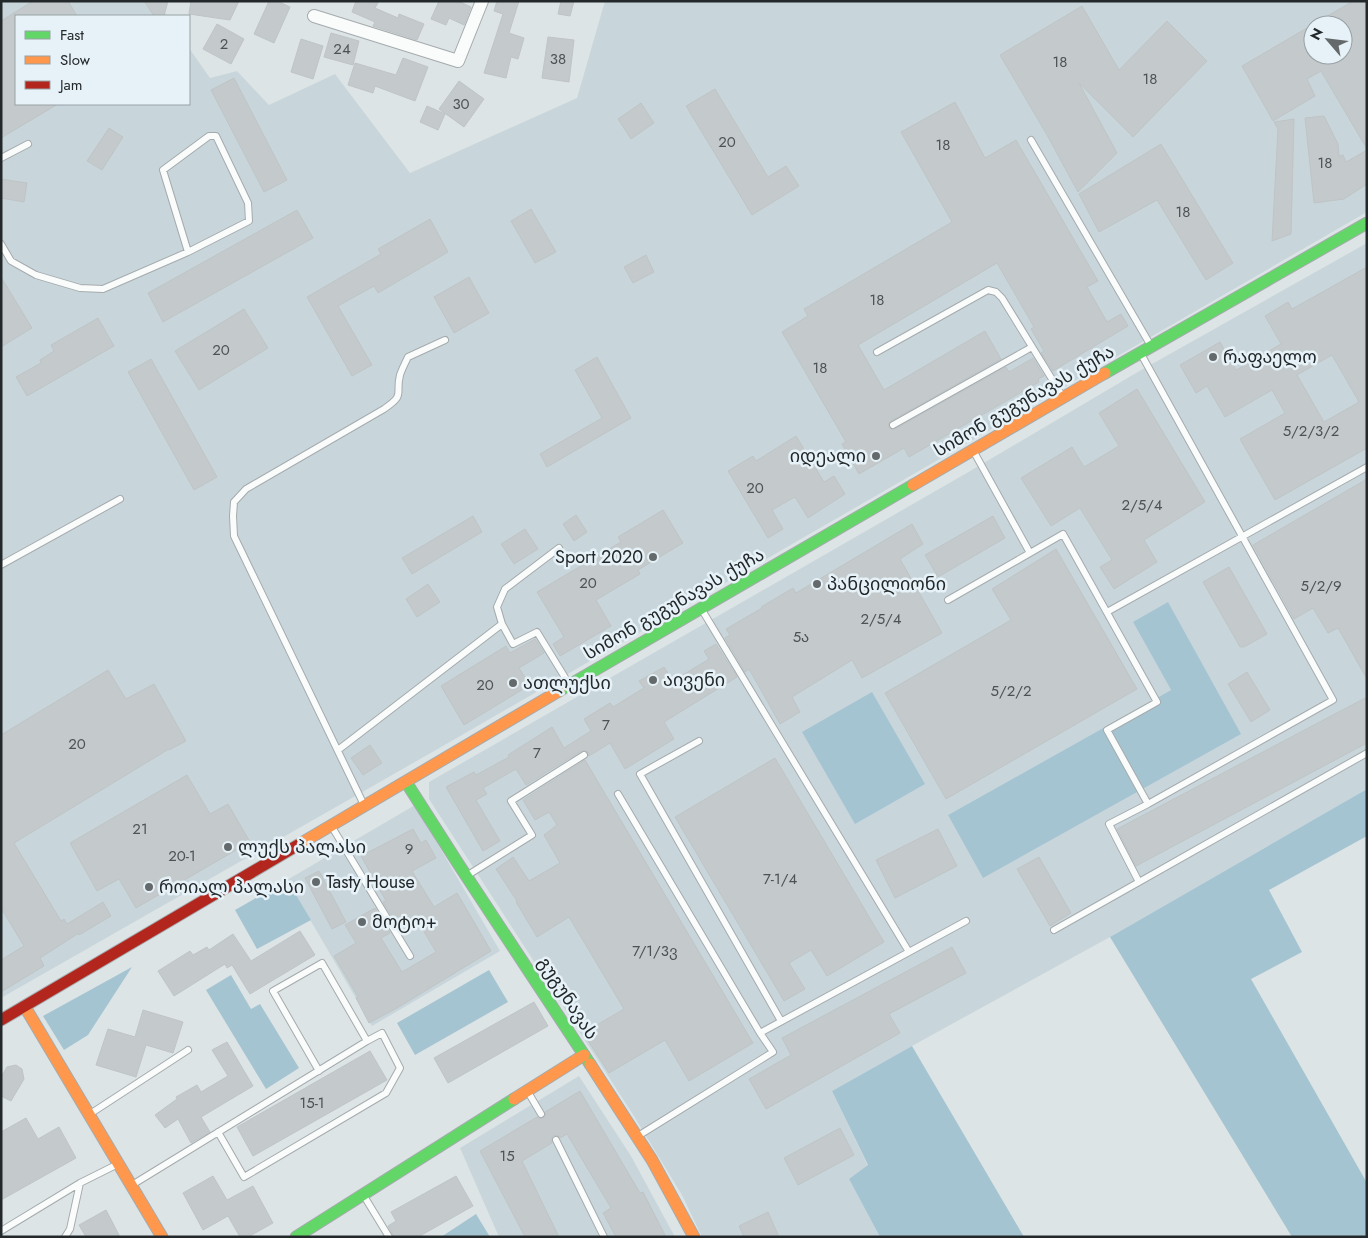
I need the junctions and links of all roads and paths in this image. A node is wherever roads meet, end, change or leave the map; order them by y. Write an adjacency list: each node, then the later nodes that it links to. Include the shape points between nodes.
1 (482, 1): 2 (street, via 458,61)
2 (314, 16)
3 (1031, 140): 11 (lane)
4 (28, 144): 5 (lane)
5 (1, 158)
6 (1367, 224): 11 (main road, სიმონ გუგუნავას ქუჩა)
7 (1, 244): 8 (lane, via 10,261 36,275 80,288 103,289)
8 (188, 252): 8 (lane, via 249,222 248,203 216,136 209,136 163,170)
9 (445, 340): 29 (lane, via 408,357 396,401 246,489 234,502 234,536)
10 (1032, 347): 12 (lane, via 1002,298 988,290); 14 (lane); 15 (lane)
11 (1152, 347): 13 (main road, სიმონ გუგუნავას ქუჩა)
12 (877, 352)
13 (1140, 353): 14 (main road, სიმონ გუგუნავას ქუჩა); 19 (lane)
14 (1064, 398): 16 (main road, სიმონ გუგუნავას ქუჩა)
15 (893, 425)
16 (973, 451): 21 (lane); 24 (main road, სიმონ გუგუნავას ქუჩა)
17 (1367, 466): 19 (lane)
18 (120, 499): 22 (lane)
19 (1242, 536): 25 (lane); 34 (lane, via 1333,700)
20 (560, 548): 26 (lane, via 505,589 497,607)
21 (1030, 553): 23 (lane); 25 (lane, via 1063,534)
22 (1, 565)
23 (948, 600)
24 (702, 609): 27 (main road, სიმონ გუგუნავას ქუჩა); 41 (lane)
25 (1106, 612): 34 (lane, via 1157,702 1107,730)
26 (502, 624): 27 (lane, via 513,644 537,632); 29 (lane)
27 (570, 685): 32 (main road, სიმონ გუგუნავას ქუჩა)
28 (699, 742): 45 (lane, via 640,774)
29 (338, 750): 35 (lane)
30 (1367, 753): 38 (lane)
31 (584, 755): 37 (lane, via 511,802 532,835)
32 (406, 782): 35 (main road, სიმონ გუგუნავას ქუჩა); 37 (main road, გუგუნავას)
33 (618, 794): 46 (lane)
34 (1148, 804): 38 (lane, via 1110,824)
35 (365, 806): 36 (main road, სიმონ გუგუნავას ქუჩა)
36 (331, 826): 42 (lane); 43 (main road, სიმონ გუგუნავას ქუჩა)
37 (466, 876): 49 (main road, გუგუნავას)
38 (1139, 882): 40 (lane)
39 (966, 921): 41 (lane)
40 (1054, 930)
41 (909, 952): 45 (lane)
42 (410, 956)
43 (25, 1007): 44 (main road, სიმონ გუგუნავას ქუჩა); 52 (main road)
44 (1, 1020)
45 (781, 1021): 46 (lane)
46 (760, 1033): 55 (lane, via 773,1052)
47 (367, 1041): 50 (lane); 50 (lane, via 322,962 273,991); 54 (lane, via 382,1033 400,1068 386,1094 244,1177)
48 (188, 1050): 52 (lane)
49 (584, 1055): 51 (main road); 55 (main road, გუგუნავას)
50 (318, 1071): 54 (lane)
51 (528, 1091): 53 (lane); 60 (main road)
52 (89, 1114): 57 (main road)
53 (541, 1114)
54 (218, 1132): 59 (lane)
55 (636, 1137): 67 (main road, გუგუნავას)
56 (556, 1140): 66 (lane)
57 (118, 1164): 58 (lane); 59 (main road)
58 (80, 1184): 61 (lane); 62 (lane)
59 (131, 1186): 63 (main road)
60 (363, 1195): 64 (main road); 65 (lane)
61 (1, 1231)
62 (66, 1237)
63 (162, 1237)
64 (296, 1237)
65 (389, 1237)
66 (604, 1237)
67 (694, 1237)

